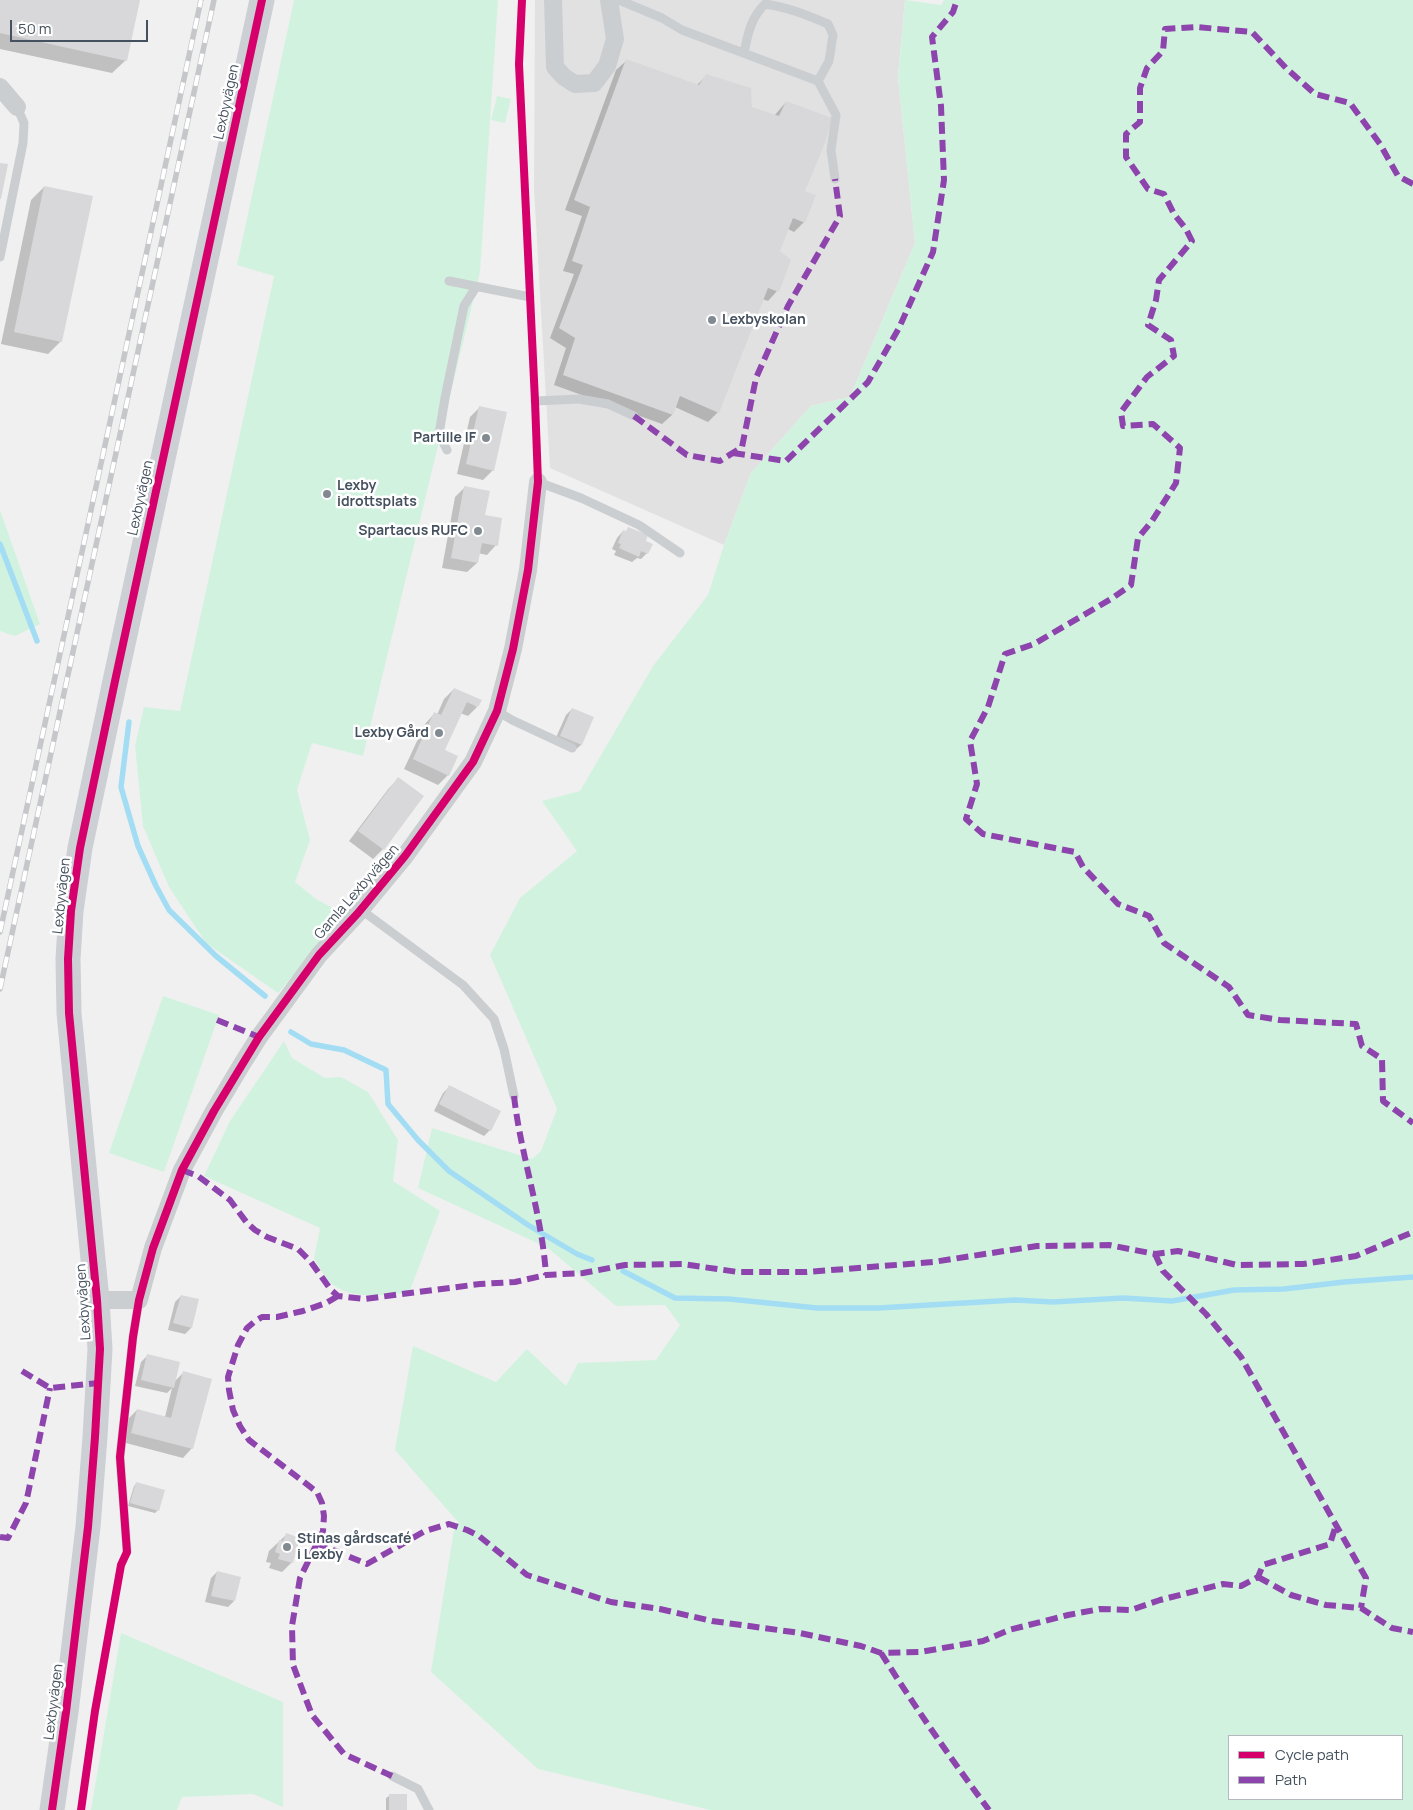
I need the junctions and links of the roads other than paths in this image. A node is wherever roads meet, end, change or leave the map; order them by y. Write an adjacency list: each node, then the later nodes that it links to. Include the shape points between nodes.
1 (262, 0): 23 (street, Lexbyvägen, via 80,848 71,911 69,1013)
2 (553, 0): 3 (street, via 555,67 575,84 594,83 607,66 615,39)
3 (610, 0)
4 (619, 0): 5 (lane, via 682,30)
5 (744, 53): 6 (lane); 6 (lane, via 756,14 765,4 782,6 828,24 832,35 829,61)
6 (818, 81): 9 (lane, via 836,115 831,150)
7 (0, 87): 8 (street)
8 (17, 107): 10 (lane, via 24,124 23,143)
9 (835, 179)
10 (0, 256)
11 (449, 282): 12 (lane)
12 (476, 287): 13 (lane); 16 (lane, via 464,306 445,398 439,434)
13 (530, 297)
14 (535, 401): 15 (lane, via 579,399 608,404)
15 (634, 416)
16 (447, 450)
17 (538, 482): 18 (lane, via 639,524); 19 (street, Gamla Lexbyvägen, via 528,570)
18 (680, 553)
19 (497, 711): 20 (lane); 21 (street, Gamla Lexbyvägen, via 473,762 405,856)
20 (572, 748)
21 (360, 909): 22 (lane, via 463,985 494,1019); 24 (street, Gamla Lexbyvägen, via 319,955 278,1011 214,1111 176,1186 153,1248)
22 (514, 1096)
23 (97, 1300): 24 (street); 27 (street, Lexbyvägen, via 100,1349 88,1527)
24 (139, 1300): 25 (lane, via 120,1457)
25 (127, 1552)
26 (392, 1776): 28 (lane, via 418,1789)
27 (52, 1810)
28 (429, 1810)

